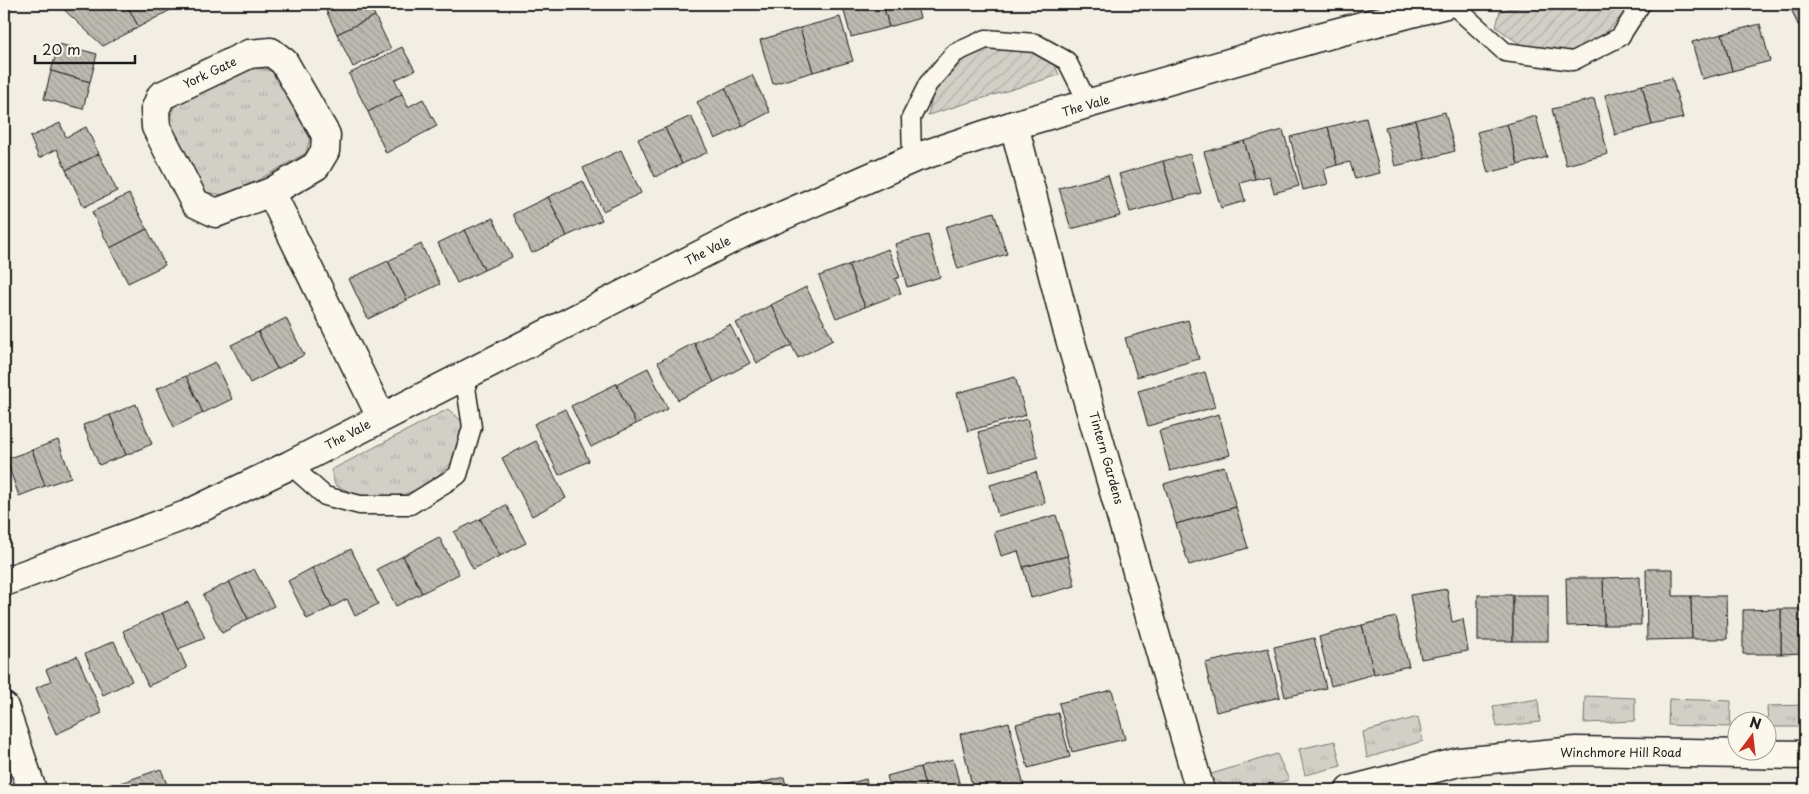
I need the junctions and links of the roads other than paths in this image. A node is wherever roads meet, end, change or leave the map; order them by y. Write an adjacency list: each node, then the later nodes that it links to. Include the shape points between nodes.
1 (1446, 4): 4 (street, The Vale, via 1312,39)
2 (1452, 4): 3 (lane, via 1505,52 1573,61 1620,37)
3 (1641, 4)
4 (1089, 105): 5 (street, The Vale); 6 (lane, via 1067,61 1035,43 986,39 955,53 928,84 911,118)
5 (1014, 125): 6 (street, The Vale); 15 (street, Tintern Gardens, via 1066,325)
6 (912, 159): 8 (street, The Vale, via 741,234)
7 (270, 192): 7 (street, York Gate, via 216,213 195,203 156,127 155,110 161,96 249,54 271,52 284,62 326,135 325,151 316,166); 9 (street)
8 (464, 374): 9 (street, The Vale); 10 (lane, via 472,427 458,475 410,505 360,505 325,496)
9 (381, 417): 10 (street, The Vale)
10 (290, 465): 11 (street, The Vale, via 186,515)
11 (4, 582)
12 (4, 707): 14 (street)
13 (1805, 755): 16 (street, Winchmore Hill Road, via 1576,751 1459,762)
14 (32, 790)
15 (1200, 790)
16 (1350, 790)

